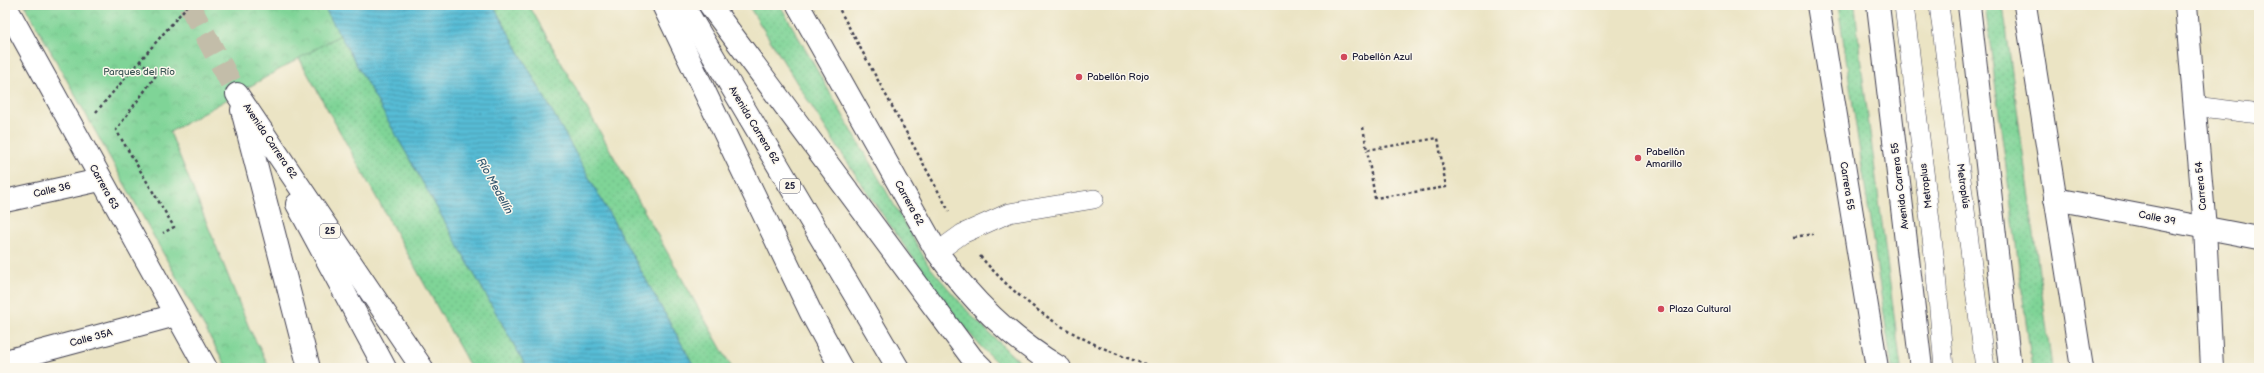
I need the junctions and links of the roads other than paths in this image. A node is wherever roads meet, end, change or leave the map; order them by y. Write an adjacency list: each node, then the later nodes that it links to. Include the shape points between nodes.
1 (5, 5): 16 (main road, Carrera 63)
2 (663, 5): 29 (main road, via 811,313)
3 (683, 5): 30 (main road, Avenida Carrera 62 / 25)
4 (710, 5): 31 (main road, via 972,358)
5 (798, 5): 22 (main road, Carrera 62)
6 (1818, 5): 33 (main road, Carrera 55)
7 (1878, 5): 34 (main road, Avenida Carrera 55)
8 (1904, 5): 35 (lane, Metroplus, via 1935,263)
9 (1940, 5): 36 (lane, Metroplús)
10 (1969, 5): 37 (main road)
11 (2025, 5): 18 (main road)
12 (2186, 5): 14 (main road, Carrera 54)
13 (237, 94): 26 (main road); 27 (main road, Avenida Carrera 62 / 25); 28 (main road, Avenida Carrera 62 / 25)
14 (2194, 106): 15 (lane); 20 (main road, Carrera 54)
15 (2259, 114)
16 (100, 180): 19 (main road, Calle 36); 23 (main road, Carrera 63)
17 (1094, 199): 22 (lane, via 1009,213 962,234)
18 (2055, 199): 20 (main road, Calle 39); 38 (main road)
19 (5, 201)
20 (2205, 228): 21 (main road, Calle 39); 39 (main road, Carrera 54)
21 (2259, 238)
22 (937, 252): 32 (main road, Carrera 62, via 980,306 1014,337)
23 (176, 315): 24 (main road, Calle 35A); 25 (main road, Carrera 63)
24 (5, 361)
25 (206, 368)
26 (309, 368)
27 (385, 368)
28 (422, 368)
29 (841, 368)
30 (898, 368)
31 (982, 368)
32 (1060, 368)
33 (1877, 368)
34 (1921, 368)
35 (1944, 368)
36 (1986, 368)
37 (2010, 368)
38 (2082, 368)
39 (2212, 368)

